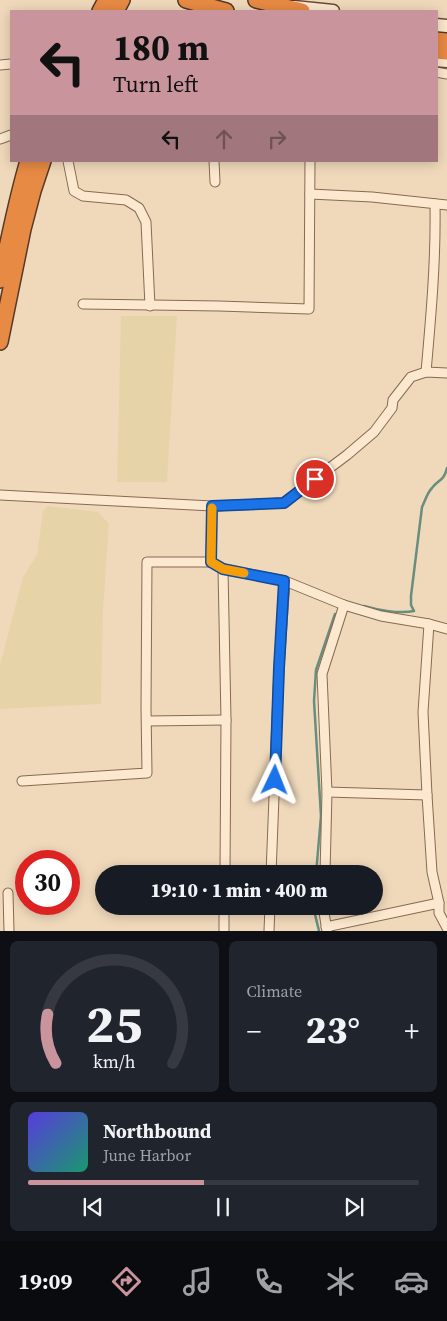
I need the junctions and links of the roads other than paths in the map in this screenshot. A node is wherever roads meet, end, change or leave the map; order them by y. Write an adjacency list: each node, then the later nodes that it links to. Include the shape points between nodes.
1 (186, 0): 4 (highway)
2 (256, 0): 3 (highway)
3 (276, 4): 5 (highway); 6 (street)
4 (210, 9)
5 (298, 10)
6 (325, 10)
7 (28, 162): 16 (highway)
8 (43, 162): 19 (highway, via 23,229)
9 (68, 162): 18 (street, via 74,191 83,196 126,200 138,208 146,222)
10 (214, 162): 12 (street)
11 (310, 162): 13 (street)
12 (215, 182)
13 (310, 194): 14 (street); 18 (street, via 309,309)
14 (435, 204): 15 (street); 20 (street)
15 (447, 205)
16 (0, 280)
17 (84, 304): 18 (street)
18 (150, 306)
19 (0, 342)
20 (426, 372): 21 (street); 23 (street, via 411,377 374,432 284,503)
21 (447, 373)
22 (0, 495): 23 (street)
23 (212, 506): 24 (street)
24 (211, 562): 25 (street); 31 (street, via 147,562)
25 (223, 569): 26 (street); 30 (street)
26 (284, 581): 27 (street); 36 (street)
27 (344, 605): 28 (street, via 381,616); 33 (street, via 322,674)
28 (429, 624): 29 (street); 34 (street, via 423,712)
29 (447, 629)
30 (226, 720): 31 (street); 35 (street)
31 (147, 721): 32 (street, via 147,773)
32 (22, 780)
33 (327, 792): 34 (street); 37 (street)
34 (427, 796): 39 (street, via 432,872)
35 (225, 865)
36 (271, 865)
37 (325, 865)
38 (8, 893): 45 (street)
39 (439, 903): 43 (street, via 439,914); 44 (street)
40 (224, 915): 46 (street)
41 (270, 915): 47 (street)
42 (325, 915): 44 (street)
43 (447, 928)
44 (327, 929)
45 (9, 931)
46 (224, 931)
47 (269, 931)

